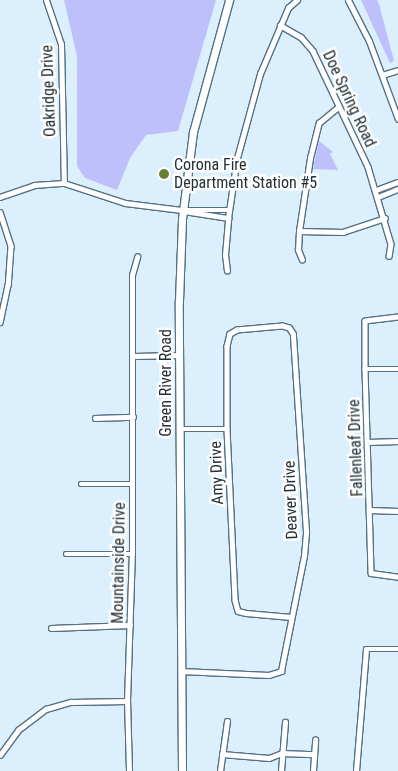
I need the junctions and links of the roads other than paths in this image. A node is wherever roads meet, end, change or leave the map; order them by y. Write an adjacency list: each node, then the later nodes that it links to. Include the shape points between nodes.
1 (46, 0): 11 (street, Oakridge Drive, via 61,44)
2 (229, 0): 16 (main road, Green River Road, via 193,132)
3 (297, 0): 5 (street, via 288,8)
4 (348, 0): 7 (street)
5 (280, 25): 8 (street, Doe Spring Road, via 301,37 313,51); 17 (street, via 260,74 237,158)
6 (398, 70): 7 (street)
7 (382, 75): 9 (street)
8 (338, 107): 13 (street, Doe Spring Road); 21 (street, via 319,123 303,195)
9 (398, 119)
10 (398, 182): 13 (street)
11 (64, 183): 15 (street, via 34,184); 16 (street, via 127,203)
12 (398, 189): 14 (street)
13 (376, 190): 14 (street, Doe Spring Road)
14 (378, 196): 20 (street, Doe Spring Road)
15 (0, 197)
16 (182, 210): 17 (street); 19 (street); 30 (main road, Green River Road)
17 (229, 210): 19 (street)
18 (0, 212): 27 (street, via 10,246 8,285)
19 (228, 218): 25 (street)
20 (384, 218): 21 (street, via 343,232); 22 (street, Doe Spring Road, via 391,244)
21 (299, 231): 24 (street, via 298,250)
22 (389, 256)
23 (137, 257): 29 (street, Mountainside Drive, via 132,275)
24 (302, 260)
25 (227, 271)
26 (398, 317): 32 (street, Fallenleaf Drive, via 366,321)
27 (0, 322)
28 (230, 334): 36 (street, Amy Drive); 46 (street, Deaver Drive, via 237,330 289,328 293,334 306,532)
29 (132, 356): 30 (street); 33 (street, Mountainside Drive)
30 (180, 356): 35 (main road, Green River Road)
31 (398, 369): 32 (street)
32 (365, 370): 38 (street, Fallenleaf Drive)
33 (133, 417): 34 (street); 40 (street, Mountainside Drive)
34 (95, 418)
35 (180, 429): 36 (street); 50 (main road, Green River Road)
36 (227, 429): 46 (street, Amy Drive, via 238,611)
37 (398, 441): 38 (street)
38 (368, 442): 41 (street, Fallenleaf Drive)
39 (80, 484): 40 (street)
40 (133, 484): 44 (street, Mountainside Drive)
41 (370, 510): 42 (street); 45 (street, Fallenleaf Drive, via 371,573)
42 (398, 510)
43 (66, 554): 44 (street)
44 (132, 554): 47 (street, Mountainside Drive)
45 (398, 577)
46 (291, 617): 50 (street, Deaver Drive, via 281,671 269,675)
47 (130, 625): 48 (street); 51 (street, Mountainside Drive)
48 (51, 628)
49 (398, 649): 64 (street, via 366,649)
50 (181, 671): 60 (main road, Green River Road)
51 (127, 701): 58 (street, via 71,702 46,709 18,730); 59 (street, Mountainside Drive)
52 (227, 721): 56 (street)
53 (285, 722): 55 (street)
54 (315, 740): 57 (street)
55 (282, 753): 56 (street, via 269,758); 57 (street); 62 (street)
56 (222, 754): 61 (street)
57 (314, 754): 63 (street)
58 (0, 755)
59 (129, 771)
60 (182, 771)
61 (220, 771)
62 (281, 771)
63 (313, 771)
64 (356, 771)

